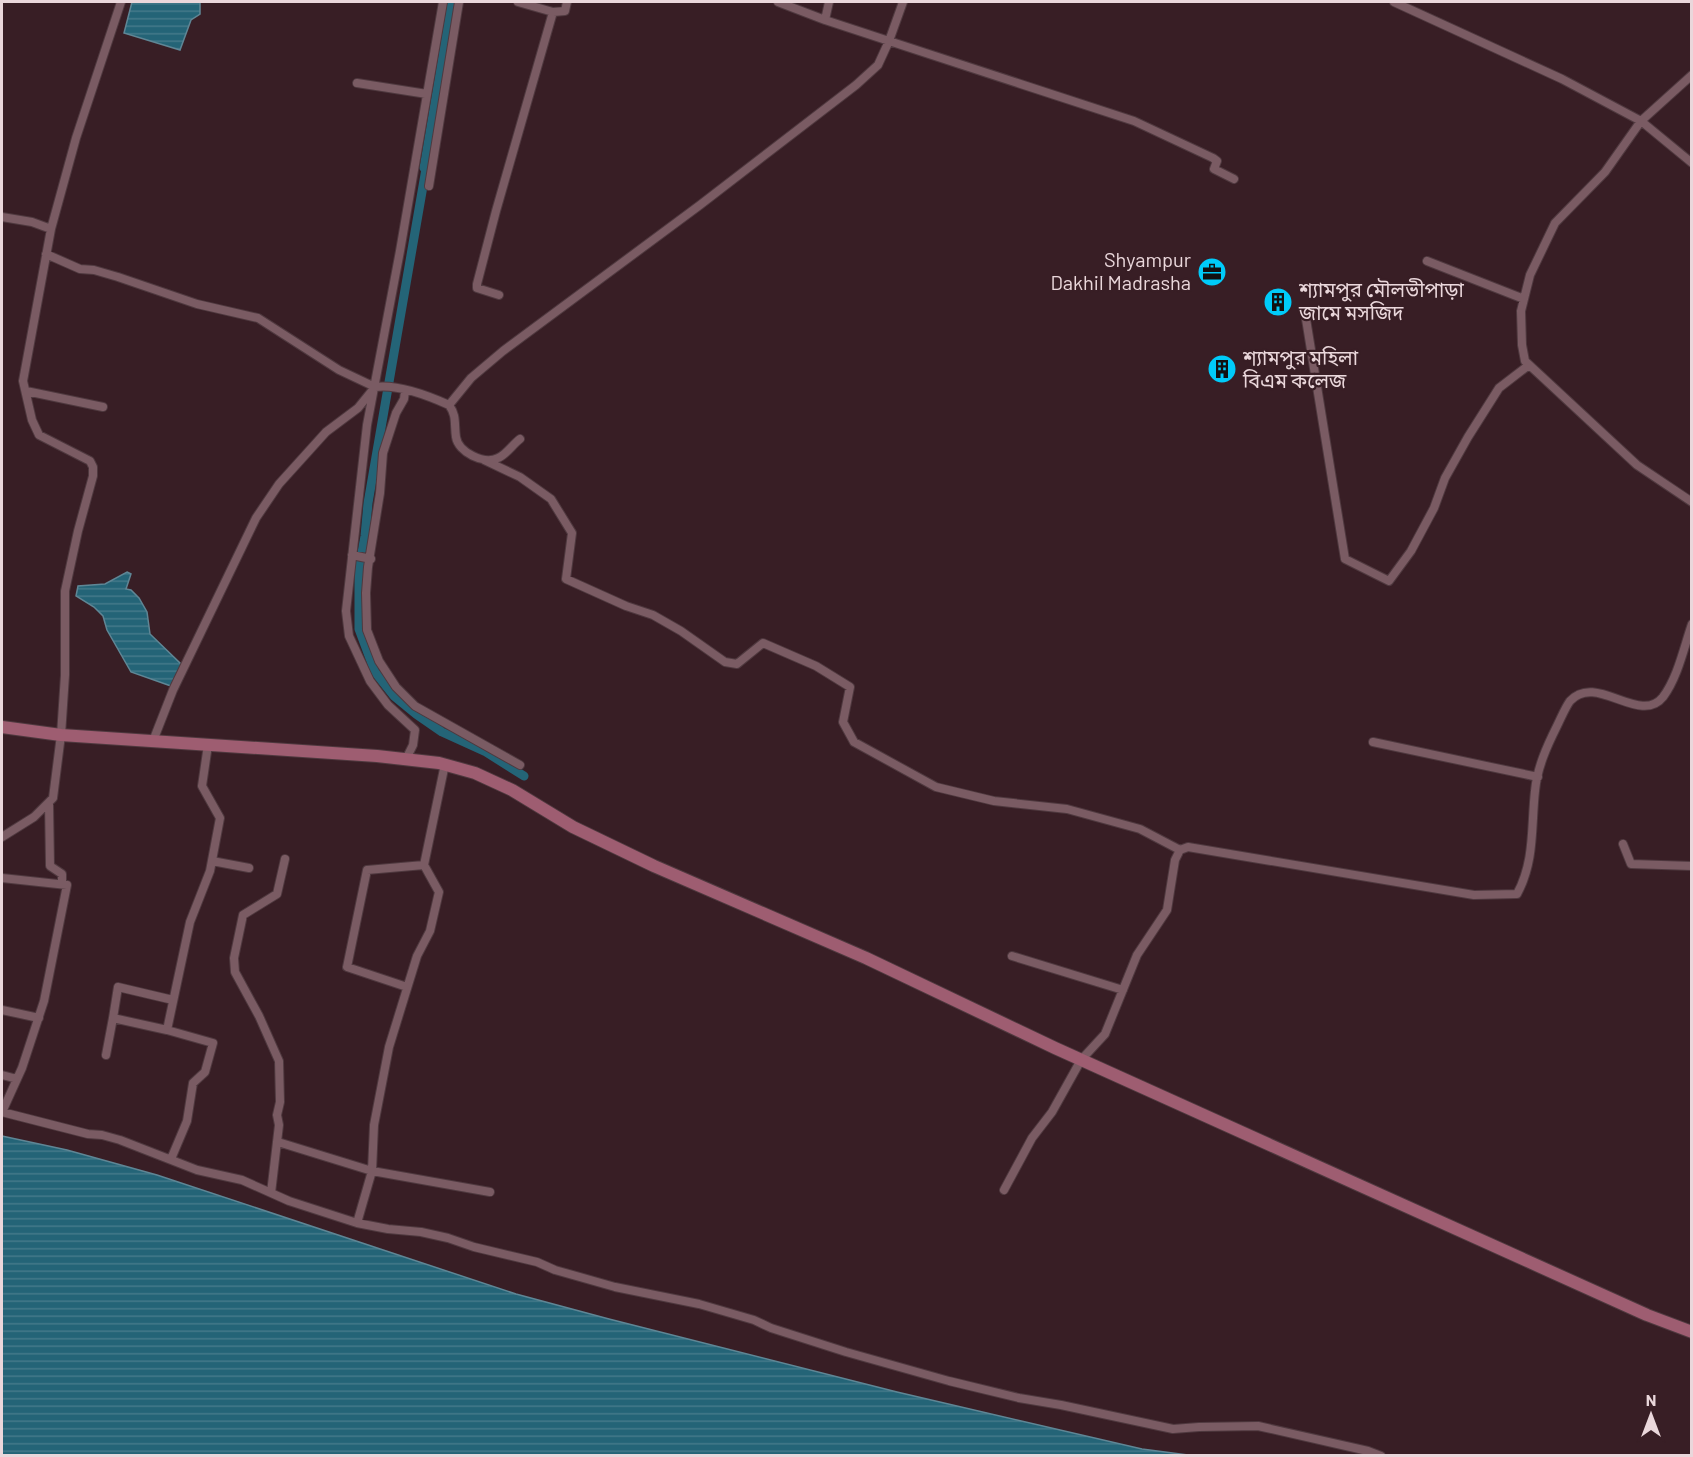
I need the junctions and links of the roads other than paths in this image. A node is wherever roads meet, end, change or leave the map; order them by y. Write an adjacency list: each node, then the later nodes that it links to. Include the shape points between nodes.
1 (121, 2): 21 (street)
2 (443, 2): 15 (street)
3 (459, 2): 19 (street)
4 (518, 2): 10 (street)
5 (567, 2): 10 (street, via 565,11)
6 (778, 2): 11 (street)
7 (830, 2): 11 (street)
8 (903, 2): 12 (street)
9 (1394, 2): 16 (street, via 1562,79)
10 (553, 12): 24 (street, via 477,284 477,288)
11 (825, 20): 12 (street)
12 (889, 41): 18 (street, via 1134,121 1217,161 1214,169); 31 (street, via 878,66 856,85 503,351 471,378)
13 (1692, 75): 16 (street)
14 (357, 83): 15 (street)
15 (427, 94): 28 (street)
16 (1641, 121): 17 (street); 25 (street, via 1605,172 1555,223 1530,274)
17 (1692, 163)
18 (1234, 179)
19 (429, 186)
20 (2, 217): 21 (street)
21 (51, 229): 22 (street)
22 (46, 254): 28 (street, via 80,269 110,274 197,303 258,318 339,370); 30 (street, via 23,381)
23 (1427, 261): 25 (street)
24 (499, 295)
25 (1524, 299): 27 (street, via 1522,345)
26 (1306, 319): 27 (street, via 1345,559 1389,581 1411,551 1445,478 1499,388)
27 (1529, 365): 35 (street, via 1637,465)
28 (378, 386): 29 (street); 36 (street, via 367,425); 40 (street, via 358,408 326,432 279,484 256,518 173,690)
29 (401, 389): 31 (street); 36 (street, via 404,399 383,453 380,494)
30 (26, 391): 32 (street); 39 (street, via 39,435 90,461 93,467 65,591)
31 (449, 405): 34 (street, via 455,414 456,440 465,451)
32 (103, 407)
33 (520, 439): 34 (street, via 499,458)
34 (484, 460): 50 (street, via 520,477 551,499 572,533 566,579 653,615 724,662 736,664 764,643 816,666 850,687 843,722 854,742 892,764 936,787 994,801 1067,809 1140,829)
35 (1692, 502)
36 (362, 557): 43 (street, via 346,611 348,636 370,681 415,730); 45 (street, via 367,630 396,687 415,706)
37 (1692, 624): 46 (street, via 1663,698 1642,706 1594,692 1580,693 1570,702 1548,743)
38 (2, 728): 39 (street)
39 (61, 735): 40 (street); 47 (street, via 53,798)
40 (153, 741): 42 (street)
41 (1373, 742): 46 (street)
42 (208, 745): 43 (street); 52 (street, via 202,786 220,818)
43 (406, 759): 44 (street)
44 (445, 764): 53 (street); 67 (street, via 512,790 573,827 644,861 866,958)
45 (520, 765)
46 (1538, 777): 50 (street, via 1532,849 1517,894 1474,896 1188,848)
47 (49, 802): 48 (street, via 34,817); 57 (street, via 50,866 62,874)
48 (2, 837)
49 (1623, 844): 54 (street, via 1631,864)
50 (1180, 850): 60 (street, via 1167,910 1137,955)
51 (285, 859): 71 (street, via 277,894 243,915 234,958 235,972 279,1061)
52 (212, 861): 55 (street); 61 (street, via 190,922)
53 (424, 865): 59 (street, via 440,892 430,931); 59 (street, via 367,870 347,967)
54 (1692, 866)
55 (249, 868)
56 (2, 878): 57 (street)
57 (62, 884): 63 (street, via 67,885)
58 (1012, 956): 60 (street)
59 (407, 987): 73 (street, via 389,1047 376,1113)
60 (1123, 990): 67 (street, via 1105,1034)
61 (173, 1000): 64 (street, via 118,987); 65 (street)
62 (2, 1010): 63 (street)
63 (39, 1018): 69 (street)
64 (112, 1018): 65 (street); 66 (street)
65 (166, 1030): 72 (street, via 213,1043 205,1072 193,1083 186,1121)
66 (106, 1055)
67 (1081, 1060): 74 (street); 78 (street)
68 (2, 1075): 69 (street)
69 (17, 1079): 70 (street)
70 (2, 1112): 72 (street, via 120,1140)
71 (278, 1142): 73 (street); 76 (street)
72 (171, 1159): 76 (street)
73 (372, 1171): 75 (street); 77 (street)
74 (1004, 1190)
75 (490, 1192)
76 (271, 1193): 77 (street)
77 (357, 1223): 79 (street, via 448,1238 615,1287 699,1304 846,1352 1019,1398 1173,1429 1258,1426)
78 (1692, 1332)
79 (1381, 1455)

